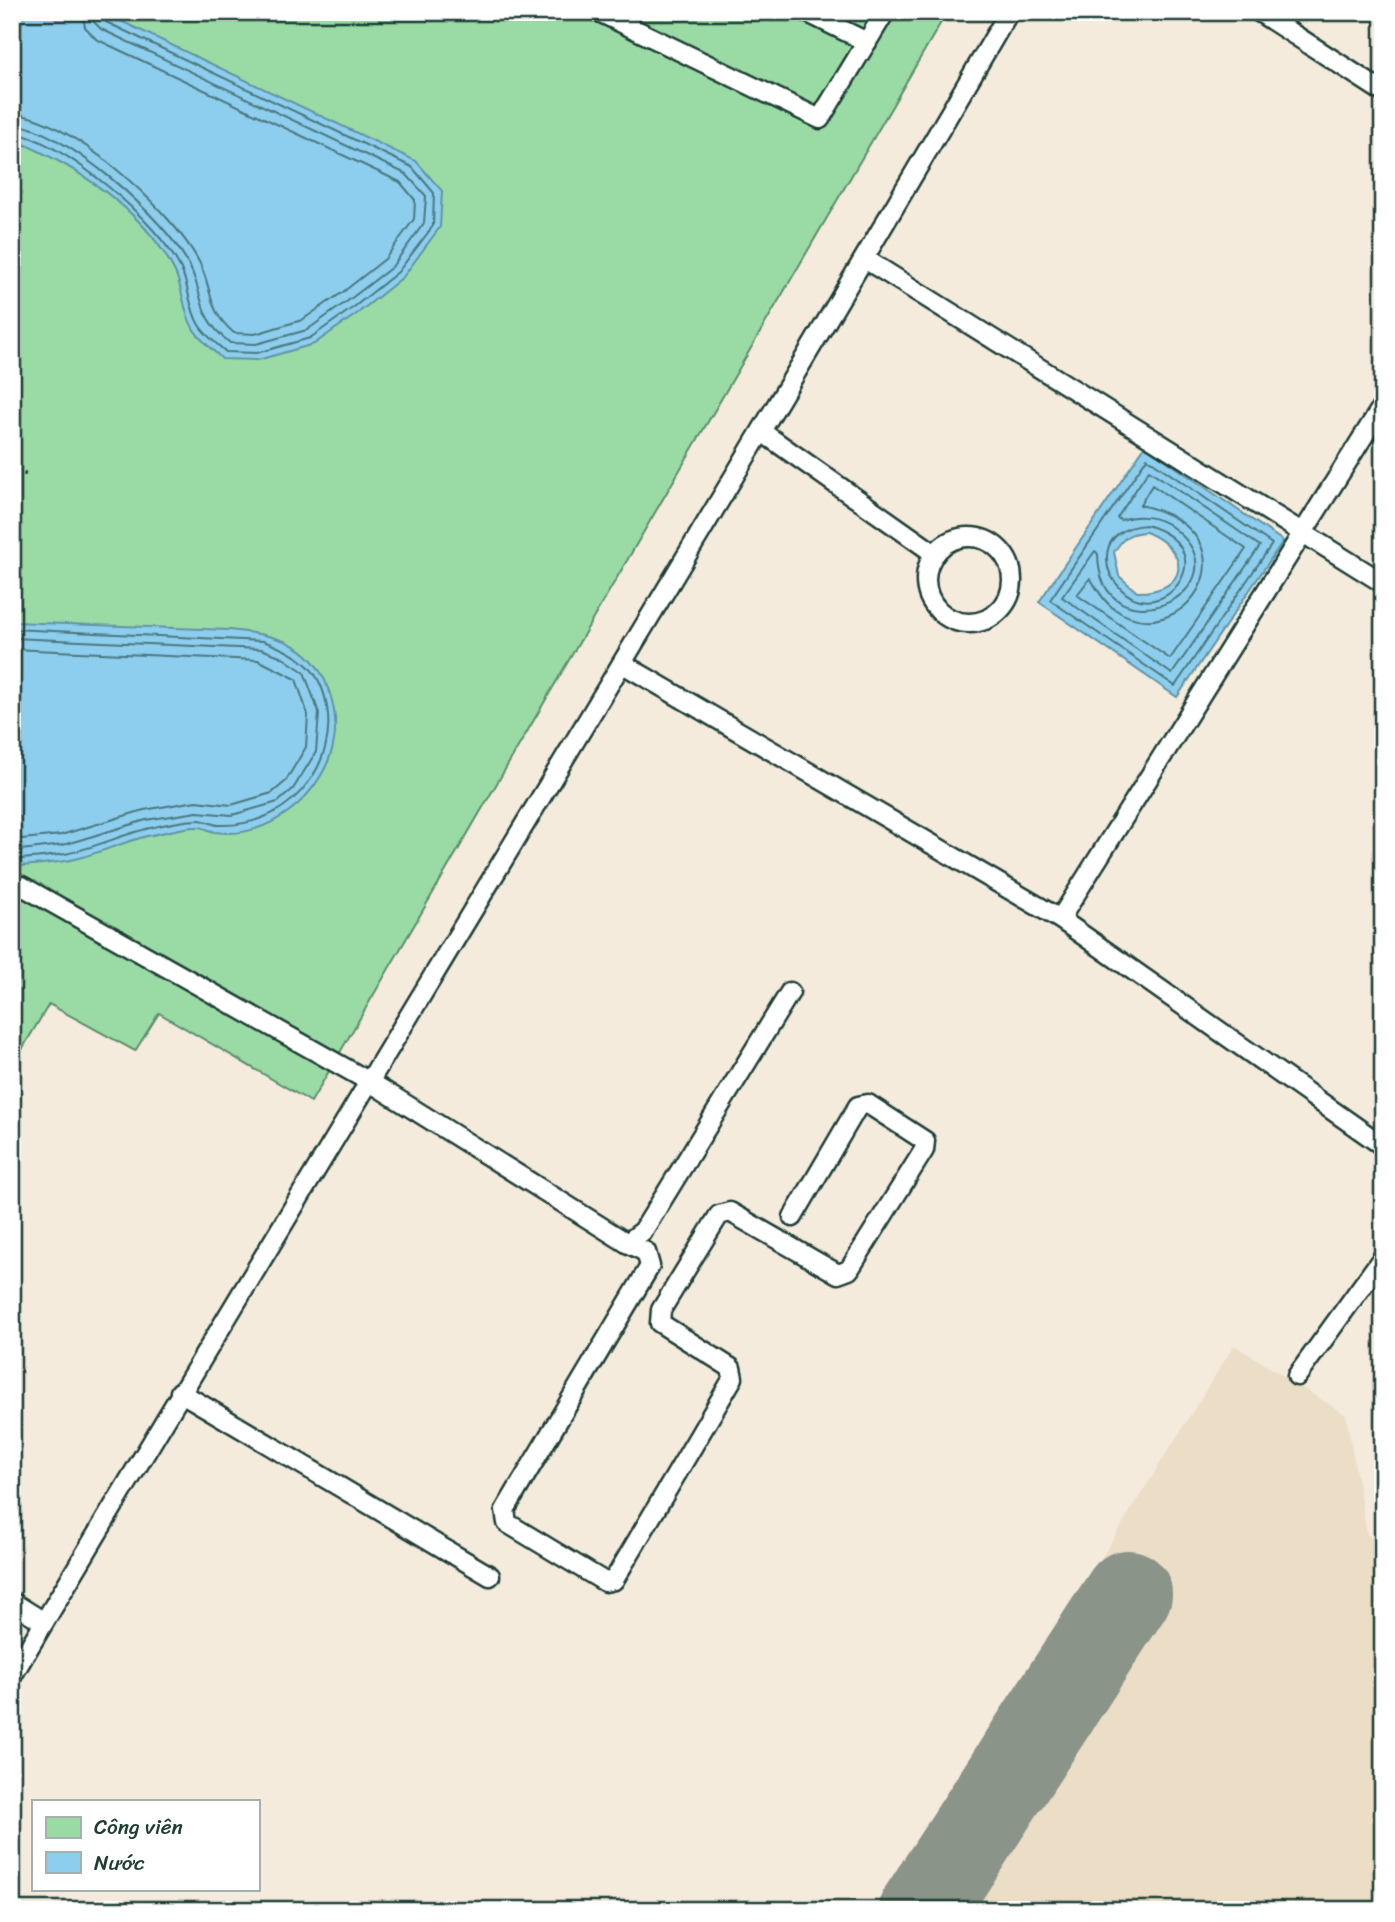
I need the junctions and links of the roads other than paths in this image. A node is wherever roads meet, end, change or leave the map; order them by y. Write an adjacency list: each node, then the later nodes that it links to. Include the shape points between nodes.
1 (599, 12): 6 (lane, via 820,119)
2 (806, 12): 6 (lane)
3 (885, 12): 6 (lane)
4 (1009, 12): 8 (lane)
5 (1259, 12): 7 (lane)
6 (867, 42)
7 (1383, 92)
8 (865, 259): 10 (lane); 11 (lane)
9 (1383, 405): 11 (lane)
10 (762, 432): 12 (lane); 14 (lane)
11 (1302, 532): 13 (lane); 16 (lane)
12 (935, 554): 12 (lane, via 926,583 930,598 950,619 980,622 1004,605 1012,577 1009,563 995,545 974,537 959,538)
13 (1383, 583)
14 (623, 664): 16 (lane); 18 (lane)
15 (12, 888): 18 (lane, via 22,886)
16 (1060, 919): 19 (lane)
17 (790, 992): 21 (lane, via 643,1231)
18 (370, 1082): 21 (lane); 24 (lane)
19 (1383, 1146)
20 (793, 1217): 21 (lane, via 858,1106 868,1104 925,1141 924,1150 849,1270 838,1274 730,1212 719,1215 661,1310 660,1323 731,1368 733,1378 614,1580 605,1582 507,1523 505,1510 650,1266 646,1252)
21 (627, 1244)
22 (1383, 1257): 23 (lane)
23 (1297, 1376)
24 (180, 1392): 25 (lane); 27 (lane)
25 (490, 1576)
26 (12, 1602): 27 (lane)
27 (44, 1622): 28 (lane)
28 (12, 1676)

